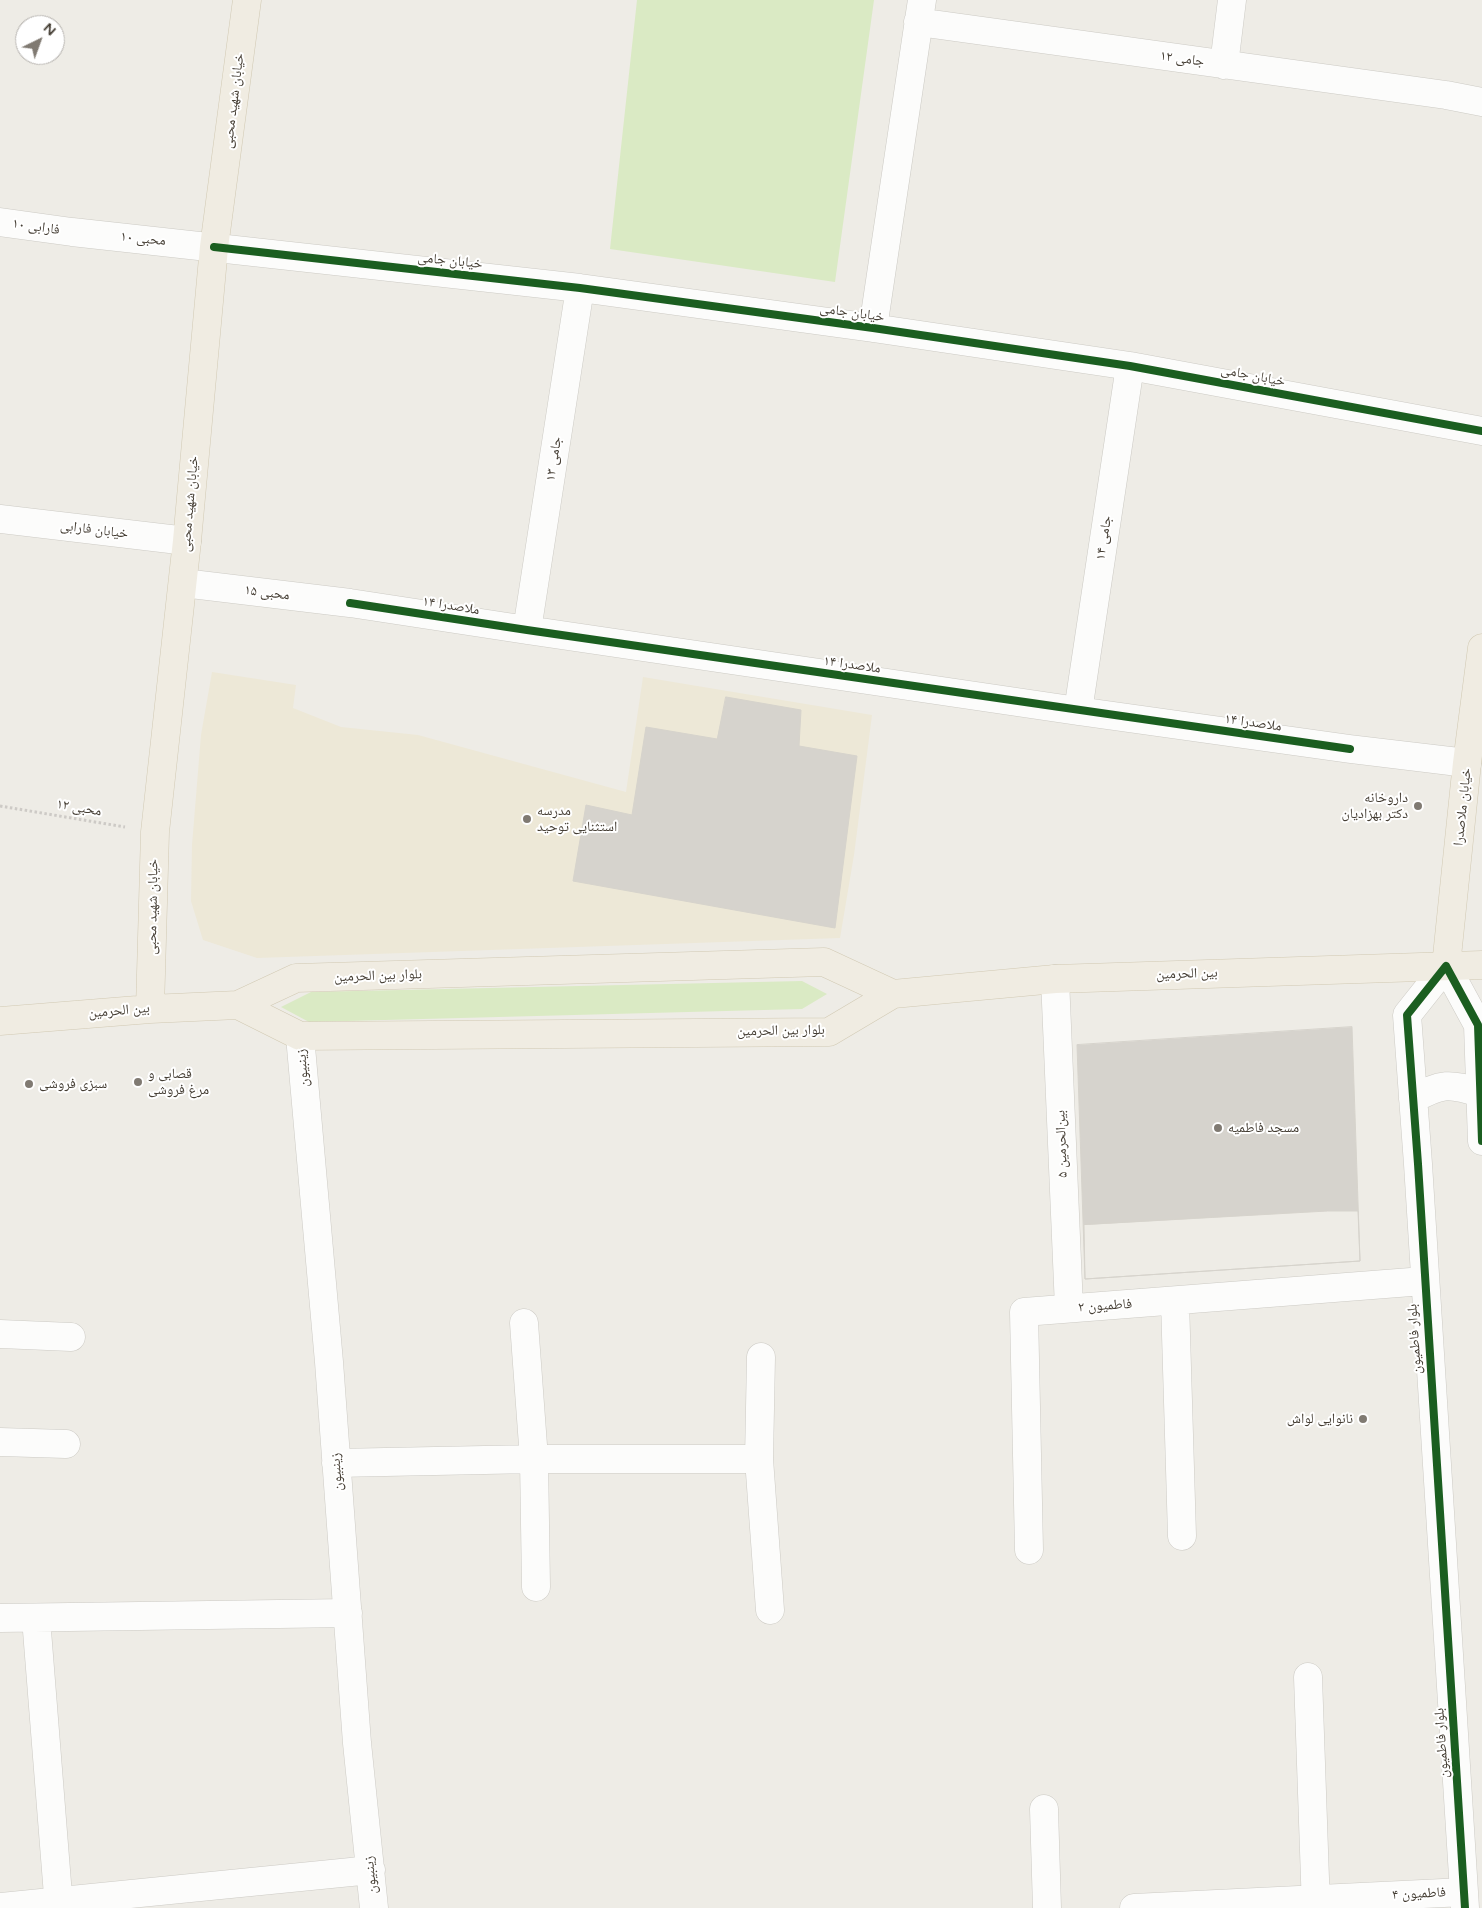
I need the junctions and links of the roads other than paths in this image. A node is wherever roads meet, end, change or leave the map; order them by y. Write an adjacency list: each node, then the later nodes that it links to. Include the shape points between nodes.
1 (247, 0): 8 (main road, خیابان شهید محبی)
2 (1232, 0): 4 (street)
3 (920, 11): 4 (street, جامی ۱۲); 10 (street, خیابان جامی)
4 (1224, 65): 5 (street, جامی ۱۲)
5 (1482, 102)
6 (0, 222): 7 (street, فارابی ۱۰)
7 (72, 232): 8 (street, محبی ۱۰)
8 (214, 247): 9 (street, خیابان جامی); 14 (main road, خیابان شهید محبی)
9 (580, 288): 10 (street, خیابان جامی); 17 (street, جامی ۱۳)
10 (872, 328): 11 (street, خیابان جامی)
11 (1130, 366): 12 (street, خیابان جامی); 19 (street, جامی ۱۴)
12 (1482, 431)
13 (0, 519): 14 (street, خیابان فارابی)
14 (187, 541): 15 (main road, خیابان شهید محبی)
15 (183, 583): 16 (street, محبی ۱۵); 26 (main road, خیابان شهید محبی, via 155,832)
16 (350, 603): 17 (street, ملاصدرا ۱۴)
17 (527, 630): 19 (street, ملاصدرا ۱۴)
18 (1482, 648): 20 (main road, خیابان ملاصدرا)
19 (1078, 711): 20 (street, ملاصدرا ۱۴)
20 (1467, 763): 22 (main road, خیابان ملاصدرا)
21 (1482, 965): 22 (main road, بین الحرمین)
22 (1446, 966): 23 (main road, بین الحرمین); 29 (street, via 1478,1025); 30 (street, بلوار فاطمیون, via 1407,1015)
23 (1055, 979): 24 (main road, بین الحرمین); 34 (street, بین‌الحرمین ۵)
24 (893, 994): 25 (main road, بلوار بین الحرمین, via 824,962 296,978); 28 (main road, بلوار بین الحرمین, via 829,1032)
25 (238, 1005): 26 (main road, بین الحرمین); 28 (main road, بلوار بین الحرمین)
26 (150, 1009): 27 (main road, بین الحرمین)
27 (0, 1021)
28 (300, 1036): 43 (street, زینبیون)
29 (1480, 1093): 30 (street, via 1457,1086 1434,1087); 31 (street)
30 (1413, 1099): 32 (street, بلوار فاطمیون)
31 (1482, 1141)
32 (1424, 1281): 33 (street, فاطمیون ۲); 54 (street, بلوار فاطمیون)
33 (1176, 1301): 34 (street, فاطمیون ۲); 44 (street)
34 (1069, 1308): 45 (street, فاطمیون ۲, via 1024,1312)
35 (524, 1323): 41 (street)
36 (0, 1334): 37 (street)
37 (71, 1337)
38 (761, 1357): 42 (street)
39 (0, 1442): 40 (street)
40 (66, 1444)
41 (534, 1459): 42 (street); 43 (street); 46 (street)
42 (759, 1459): 47 (street)
43 (336, 1463): 48 (street, زینبیون)
44 (1182, 1536)
45 (1029, 1550)
46 (536, 1587)
47 (770, 1610)
48 (348, 1613): 50 (street); 53 (street, زینبیون)
49 (0, 1618): 50 (street)
50 (36, 1618): 56 (street)
51 (1308, 1676): 55 (street)
52 (1044, 1809): 59 (street)
53 (370, 1870): 56 (street); 58 (street, زینبیون)
54 (1464, 1900): 55 (street, فاطمیون ۴)
55 (1316, 1903): 60 (street, فاطمیون ۴)
56 (58, 1905): 57 (street)
57 (0, 1908)
58 (374, 1908)
59 (1046, 1908)
60 (1134, 1908)

